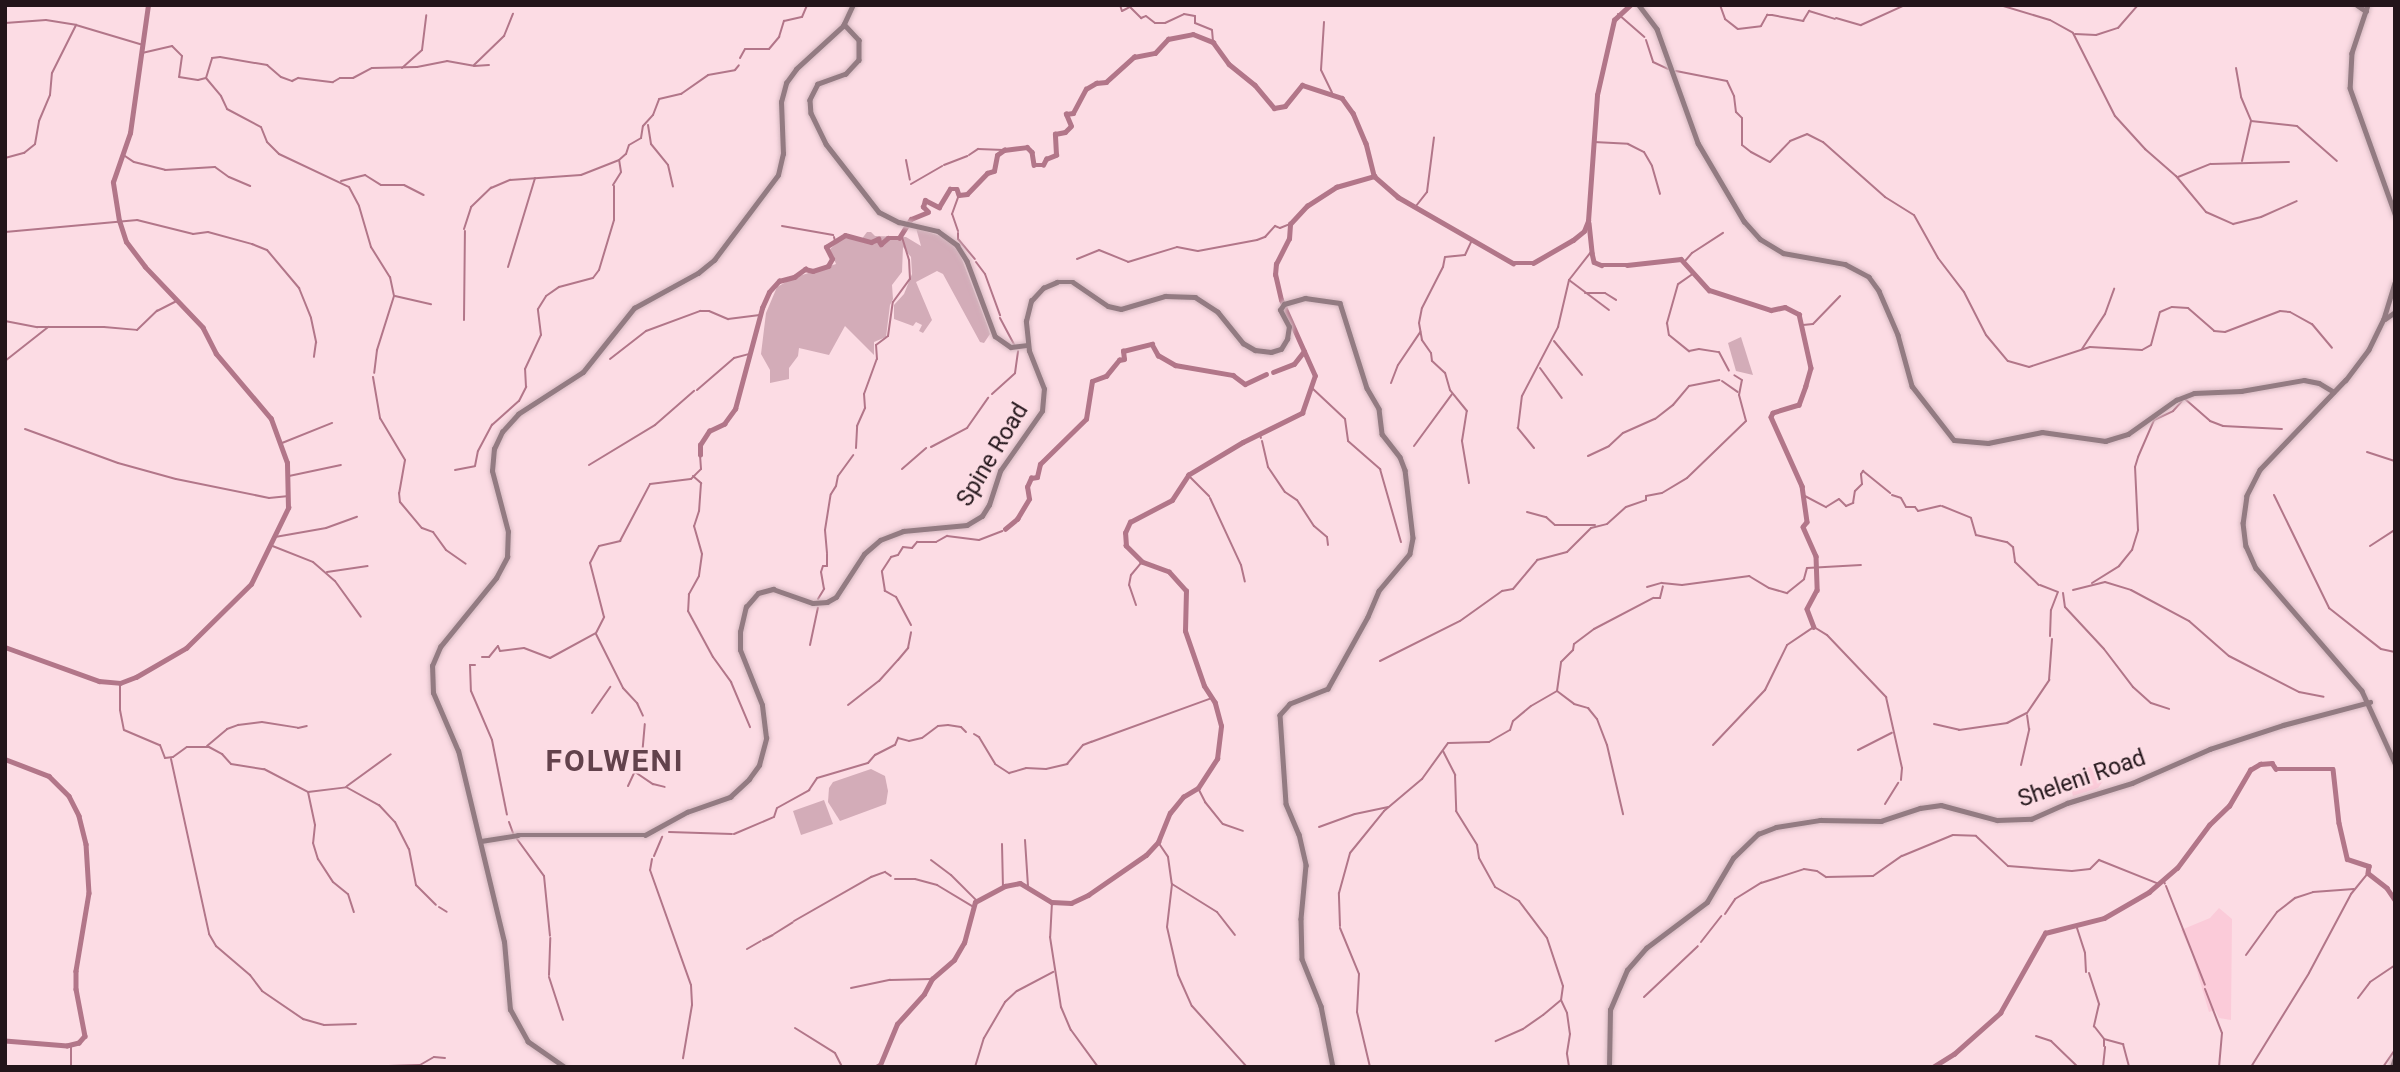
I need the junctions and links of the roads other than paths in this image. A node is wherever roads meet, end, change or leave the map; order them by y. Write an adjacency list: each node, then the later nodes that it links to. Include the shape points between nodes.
1 (853, 5): 5 (street)
2 (1639, 5): 11 (street, via 1657,29 1698,143 1747,225 1783,253 1845,264 1869,277 1898,335 1912,386 1954,440 1988,443 2047,432 2105,440 2127,434 2194,393 2241,391 2300,380 2314,381)
3 (2357, 5): 4 (street)
4 (2367, 8): 6 (street, via 2351,60 2351,94)
5 (844, 24): 10 (street, via 859,40 859,60 850,72 818,84 810,100 811,113 826,144 879,212 938,231 957,245 995,337 1011,347); 14 (street, via 789,79 781,102 783,154 778,175 714,260 634,309 583,372 518,414 496,444 492,475 508,533 507,557 496,578 440,648 431,677 458,751)
6 (2395, 214)
7 (2395, 283): 9 (street)
8 (2395, 312): 9 (street)
9 (2384, 319): 11 (street, via 2365,356)
10 (1028, 345): 14 (street, Spine Road, via 1044,389 1042,411 1000,471 985,512 963,526 894,534 870,548 836,597 827,602 815,604 770,589 755,595 746,607 740,650 762,705 766,738 758,768 734,794 645,835 518,835); 17 (street, Spine Road, via 1031,301 1047,285 1066,281 1081,285 1117,309 1165,296 1195,297 1218,312 1250,348 1271,352 1283,347 1289,332 1280,312 1284,304 1305,298 1340,303 1367,388 1379,409 1382,434 1405,470 1413,538 1411,552 1379,591 1328,689 1290,704 1280,715 1286,804 1306,865 1302,960 1321,1006)
11 (2334, 392): 12 (street, via 2259,472 2245,505 2243,530 2260,574)
12 (2370, 702): 13 (street); 18 (street, Sheleni Road, via 2221,745 2031,819 2003,821 1933,805 1881,821 1820,820 1758,834 1733,858 1707,902 1646,948 1627,970 1610,1010)
13 (2395, 764)
14 (481, 841): 16 (street, via 505,948 512,1017 528,1042)
15 (2395, 1058): 19 (street)
16 (564, 1067)
17 (1333, 1067)
18 (1609, 1067)
19 (2392, 1067)

